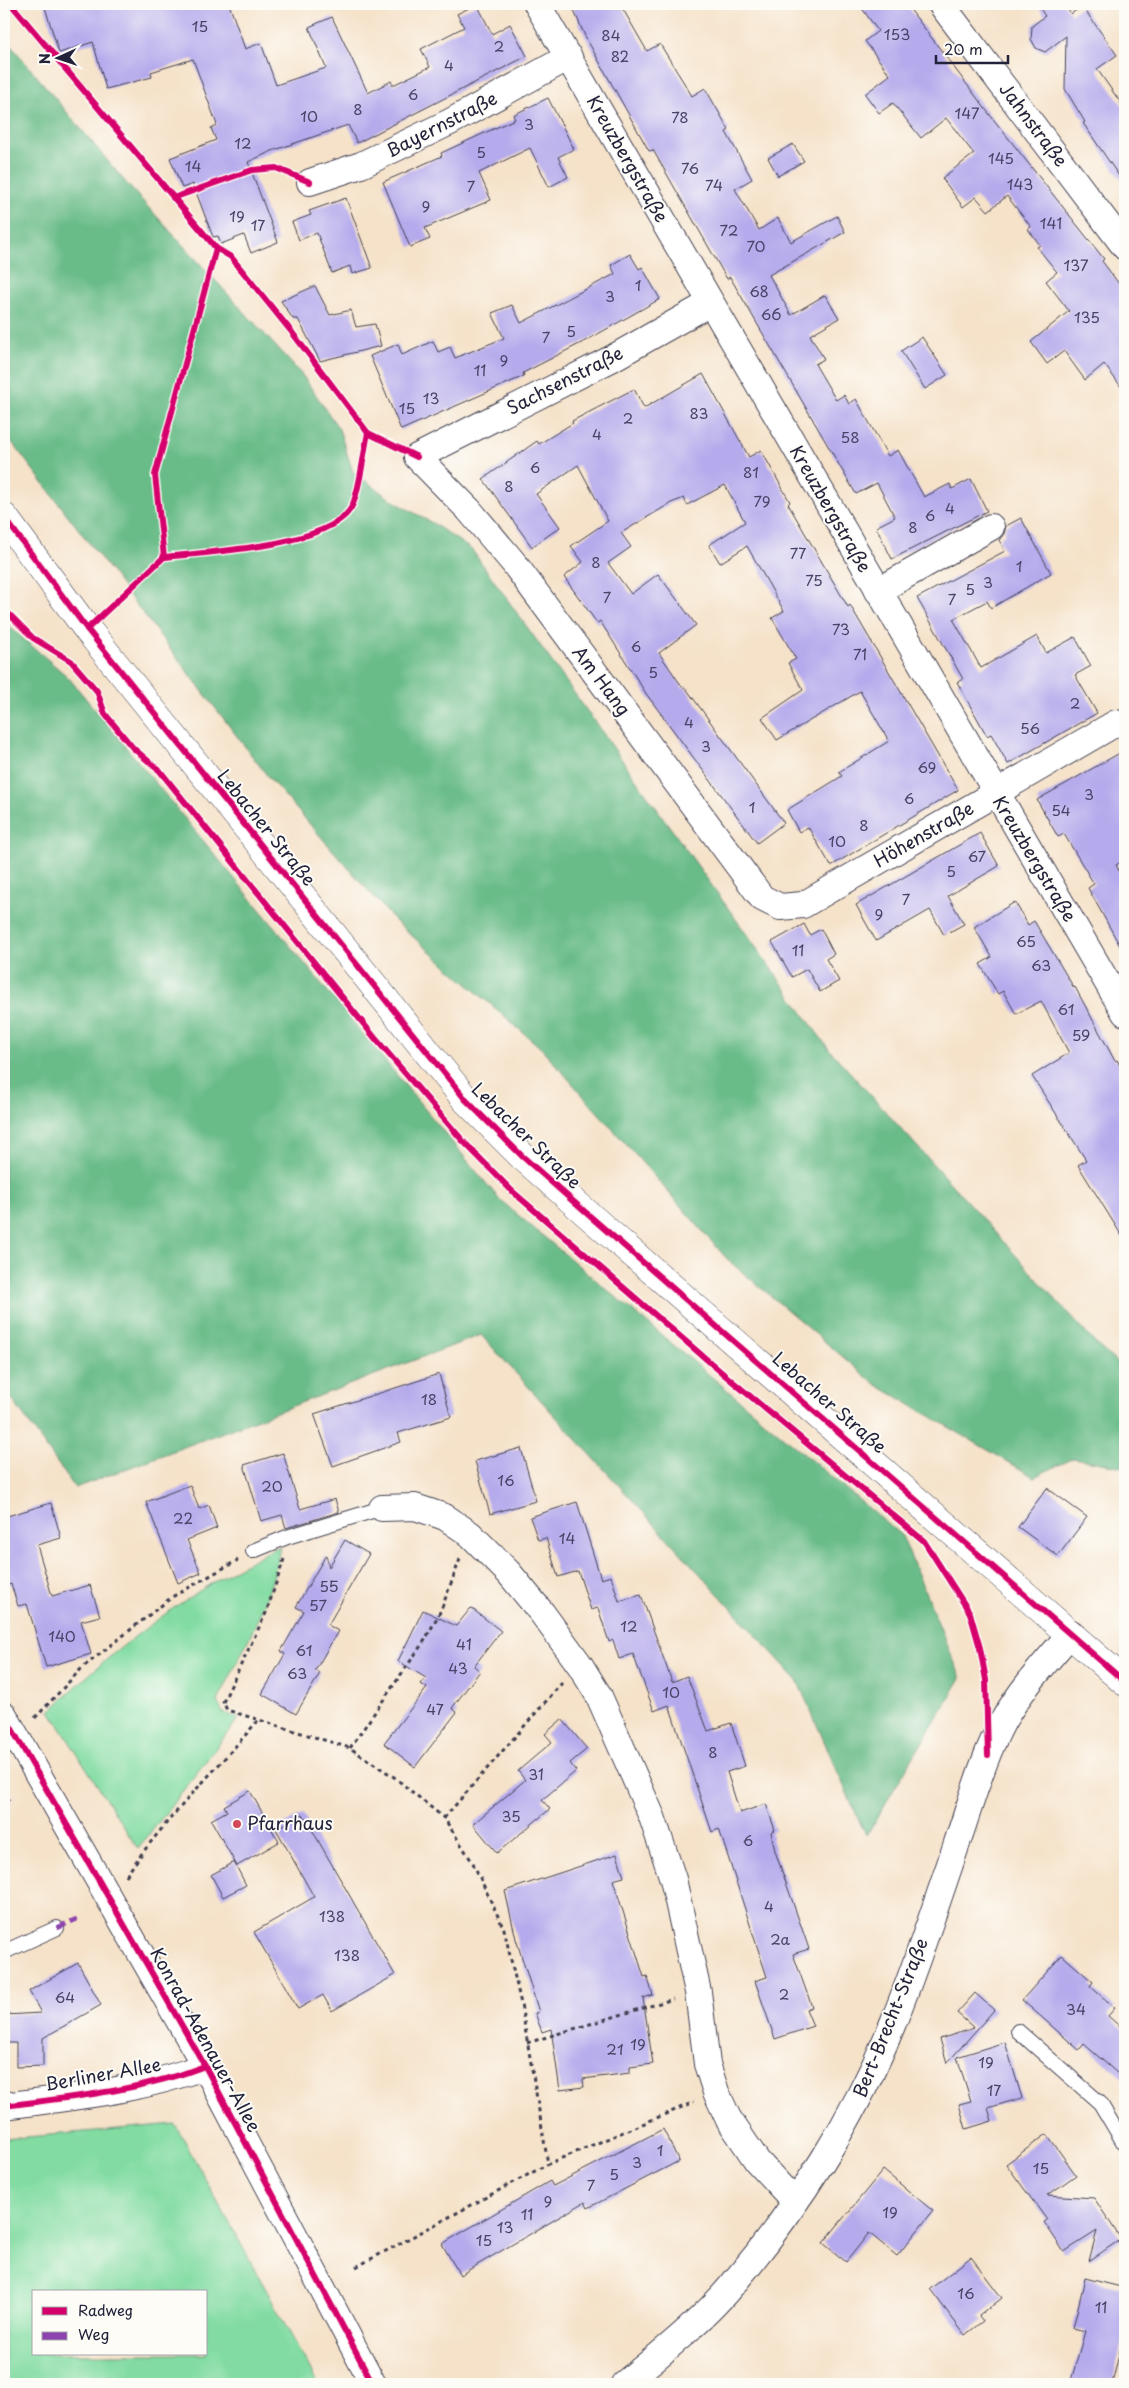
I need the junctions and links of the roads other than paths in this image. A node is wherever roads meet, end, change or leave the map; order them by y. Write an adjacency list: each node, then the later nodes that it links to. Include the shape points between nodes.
1 (537, 4): 3 (street, Kreuzbergstraße)
2 (941, 4): 5 (street, Jahnstraße)
3 (569, 57): 4 (street, Bayernstraße, via 432,131 361,165); 6 (street, Kreuzbergstraße)
4 (310, 182)
5 (1125, 247)
6 (710, 303): 7 (street, Sachsenstraße, via 611,359); 10 (street, Kreuzbergstraße)
7 (417, 456): 13 (street, Am Hang, via 470,510 513,562 762,898)
8 (4, 517): 17 (main road, Lebacher Straße, via 87,629 466,1100 584,1211)
9 (991, 527): 10 (street)
10 (878, 591): 12 (street, Kreuzbergstraße)
11 (1116, 723): 12 (street, Höhenstraße)
12 (995, 794): 13 (street, Höhenstraße, via 803,905); 14 (street, Kreuzbergstraße)
13 (780, 907)
14 (1125, 1013)
15 (382, 1508): 16 (lane); 26 (street, via 416,1507 445,1517 470,1534 537,1607 599,1696 652,1817 673,1879 716,2092 728,2118 757,2160)
16 (254, 1550)
17 (1070, 1632): 18 (main road, Lebacher Straße); 26 (street, Bert-Brecht-Straße, via 1003,1722 979,1778 893,2024 852,2112)
18 (1125, 1682)
19 (4, 1715): 23 (street, Konrad-Adenauer-Allee)
20 (57, 1928): 21 (lane)
21 (4, 1952)
22 (1018, 2031): 25 (lane, via 1100,2103)
23 (205, 2066): 24 (street, Berliner Allee, via 170,2080 134,2088); 27 (street, Konrad-Adenauer-Allee)
24 (4, 2106)
25 (1125, 2145)
26 (795, 2202): 28 (street, Bert-Brecht-Straße, via 732,2286)
27 (373, 2384)
28 (624, 2384)

